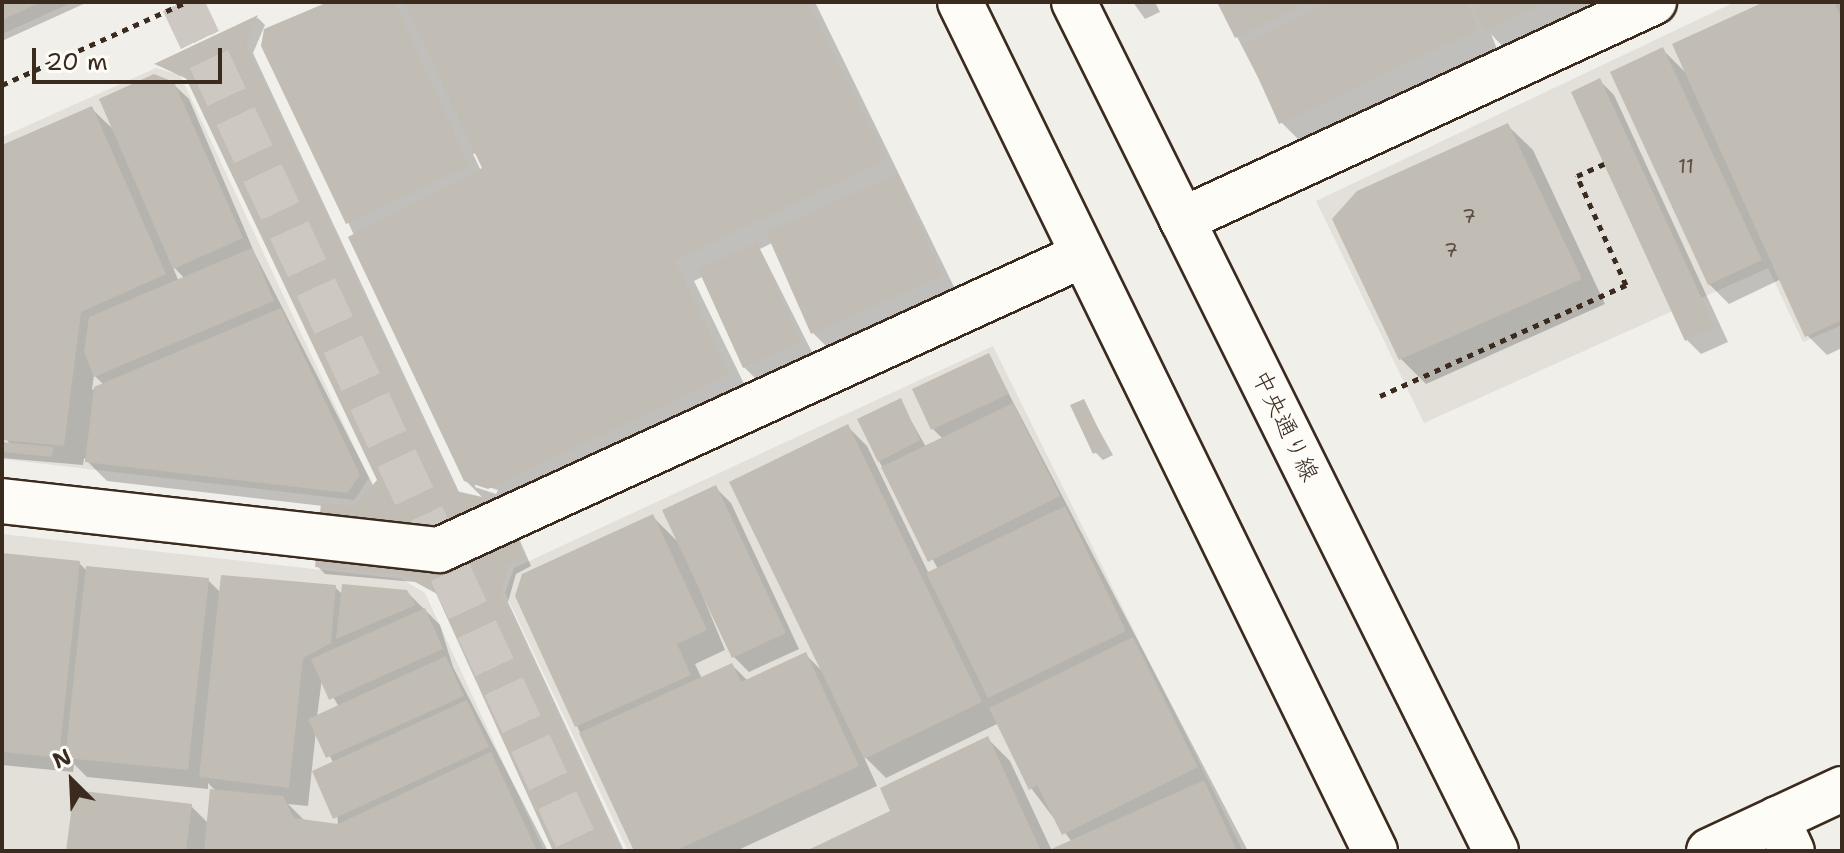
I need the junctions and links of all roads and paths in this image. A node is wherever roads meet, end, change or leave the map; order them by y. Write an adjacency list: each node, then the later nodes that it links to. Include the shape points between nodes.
1 (187, 2): 5 (path)
2 (960, 2): 8 (street)
3 (1074, 2): 7 (street, 中央通り線)
4 (1654, 2): 7 (street)
5 (2, 85)
6 (1604, 164): 9 (path, via 1577,176 1626,285)
7 (1182, 220): 14 (street, 中央通り線)
8 (1083, 255): 10 (street, via 439,550); 13 (street)
9 (1380, 396)
10 (2, 501)
11 (1842, 789): 12 (street)
12 (1785, 835): 15 (street)
13 (1375, 851)
14 (1496, 851)
15 (1709, 851)

